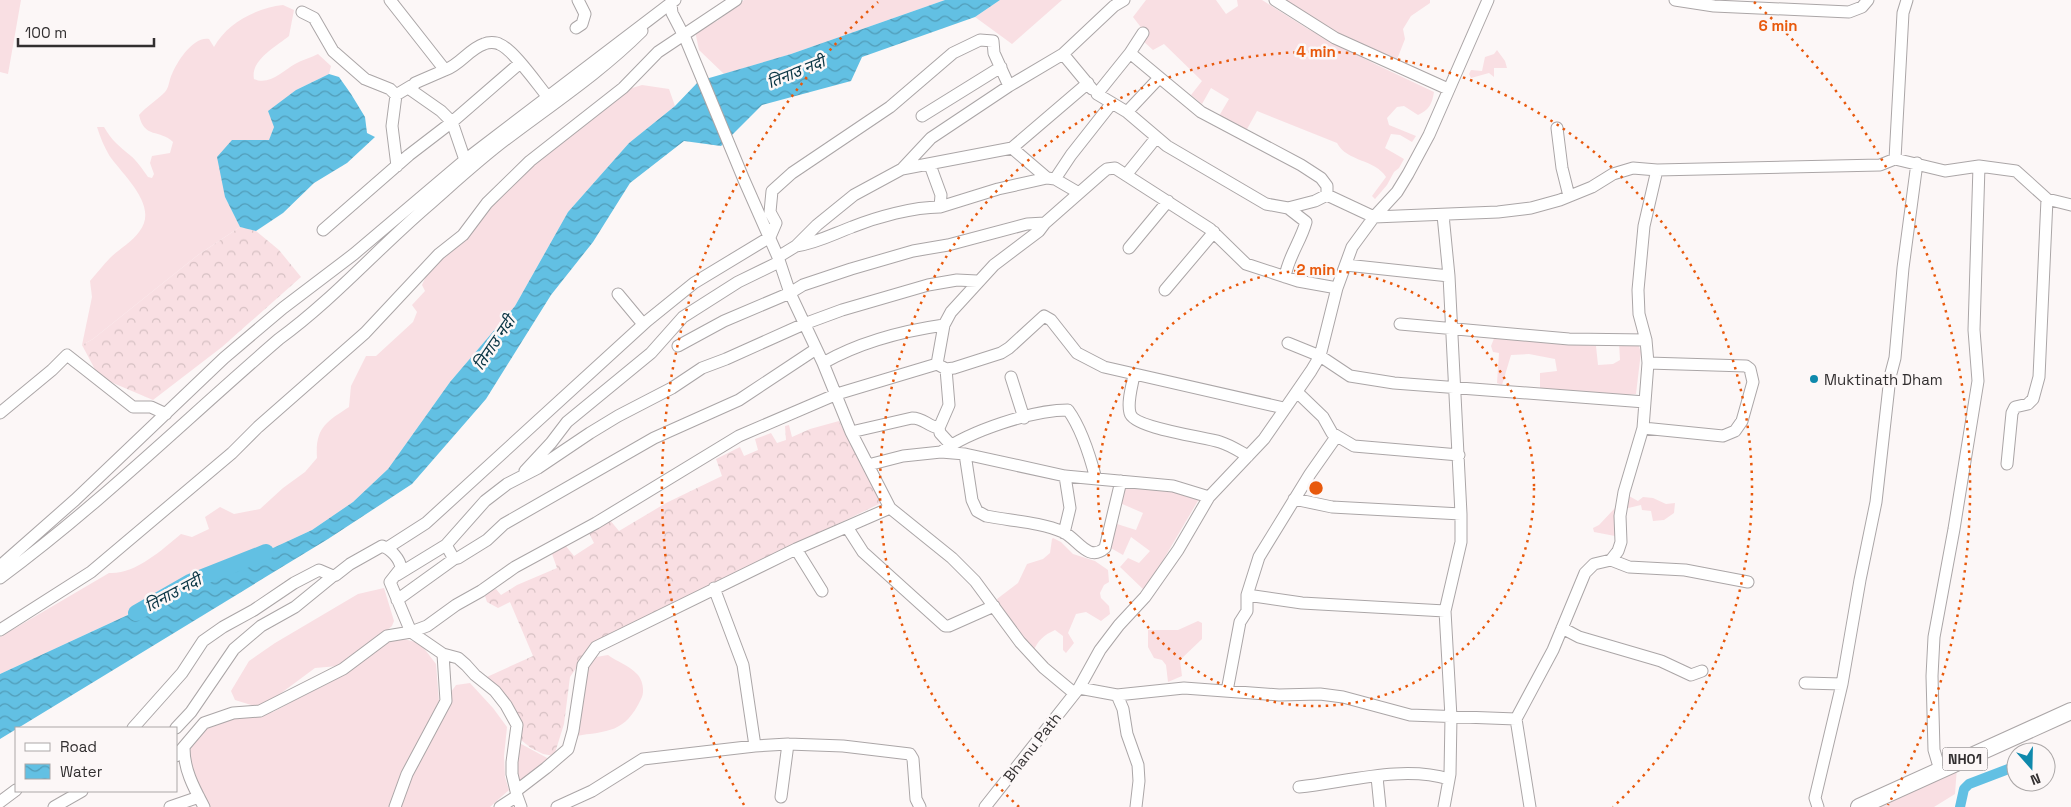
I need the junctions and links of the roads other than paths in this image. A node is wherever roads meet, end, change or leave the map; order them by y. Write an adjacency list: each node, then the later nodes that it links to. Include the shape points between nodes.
1 (390, 0): 21 (street)
2 (578, 0): 14 (street, via 585,14 582,24)
3 (736, 0): 16 (street)
4 (1124, 0): 18 (street)
5 (1275, 0): 26 (street, via 1335,38)
6 (1488, 0): 26 (street, Bhanu Path)
7 (1675, 0): 11 (street, via 1714,6)
8 (1868, 0): 11 (street, via 1862,7 1849,12)
9 (1906, 0): 37 (street)
10 (673, 2): 13 (street); 16 (street, via 672,13)
11 (1801, 5)
12 (302, 12): 28 (street, via 314,18 333,51 365,79 390,89)
13 (644, 23): 29 (street); 126 (street, via 644,29 623,50 506,139 430,203 307,318 272,345 117,484)
14 (576, 28)
15 (1142, 33): 17 (street)
16 (685, 37): 62 (street); 135 (street, via 658,52 623,88 530,160 487,204 463,235 439,254 365,333 232,453 91,572)
17 (1130, 53): 22 (street); 27 (street)
18 (1063, 54): 23 (street); 25 (street)
19 (520, 63): 21 (street, via 497,42 483,44); 29 (street); 33 (street)
20 (1001, 67): 25 (street); 32 (street); 62 (street, via 994,53 993,40 980,40 953,53 890,107 792,173 772,191 770,212 776,224)
21 (445, 70): 24 (street)
22 (1159, 78): 31 (street); 48 (street, via 1201,112 1321,178 1327,186)
23 (1088, 84): 27 (street); 36 (street)
24 (411, 86): 28 (street); 33 (street, via 411,90)
25 (1009, 86): 43 (street, via 932,138)
26 (1448, 89): 57 (street, Bhanu Path, via 1408,174 1397,192)
27 (1097, 94): 30 (street)
28 (396, 95): 41 (street, via 392,126)
29 (547, 96): 38 (street)
30 (1112, 103): 31 (street); 46 (street)
31 (1127, 112): 35 (street)
32 (922, 116)
33 (452, 122): 38 (street); 41 (street)
34 (1557, 128): 49 (street)
35 (1156, 138): 45 (street); 55 (street, via 1266,204)
36 (1012, 148): 40 (street); 46 (street)
37 (1894, 159): 39 (street); 44 (street, via 1880,165)
38 (465, 160): 95 (street, via 224,358)
39 (1917, 163): 42 (street, via 1945,171); 140 (street, via 1903,268 1896,358 1890,377 1876,502)
40 (930, 165): 43 (street); 54 (street, via 941,195)
41 (397, 166): 60 (street)
42 (1979, 166): 50 (street, via 2016,171); 152 (street, via 1974,330 1978,381 1934,637 1934,750)
43 (902, 169): 63 (street, via 854,195)
44 (1657, 170): 49 (street, via 1633,168); 79 (street, via 1644,226 1638,290 1639,314)
45 (1126, 175): 47 (street, via 1115,168 1108,169); 51 (street)
46 (1051, 178): 47 (street); 54 (street, via 998,189)
47 (1079, 192): 59 (street)
48 (1327, 195): 52 (street); 57 (street)
49 (1568, 196): 56 (street, via 1530,208)
50 (2047, 199): 53 (street); 106 (street, via 2039,377 2033,399 2028,404 2016,406 2012,413)
51 (1168, 201): 61 (street); 64 (street)
52 (1315, 201): 55 (street); 58 (street)
53 (2071, 205)
54 (940, 207): 63 (street, via 873,220 822,240)
55 (1288, 208): 58 (street)
56 (1442, 215): 57 (street); 67 (street)
57 (1374, 217): 66 (street, Bhanu Path, via 1352,247)
58 (1306, 222): 68 (street, via 1287,264)
59 (1045, 223): 69 (street); 72 (street, via 1027,224 878,260 803,285)
60 (323, 230)
61 (1214, 232): 68 (street, via 1246,264); 71 (street)
62 (770, 237): 65 (street); 74 (street, via 694,284)
63 (796, 246): 65 (street)
64 (1128, 248)
65 (778, 260): 72 (street); 109 (street, via 683,317 651,353 567,422)
66 (1346, 265): 67 (street); 70 (street, Bhanu Path)
67 (1449, 276): 78 (street)
68 (1285, 277): 70 (street)
69 (977, 281): 75 (street, via 957,280 928,285); 77 (street)
70 (1337, 288): 83 (street, Bhanu Path)
71 (1165, 290)
72 (790, 293): 75 (street); 81 (street, via 724,321)
73 (618, 294): 74 (street)
74 (644, 324): 119 (street, via 426,523)
75 (804, 324): 82 (street); 109 (street, via 702,368)
76 (1400, 324): 78 (street)
77 (944, 325): 84 (street, via 882,338); 86 (street)
78 (1451, 328): 79 (street, via 1569,339); 89 (street)
79 (1646, 340): 85 (street)
80 (1288, 343): 83 (street)
81 (678, 346)
82 (816, 349): 84 (street); 121 (street, via 739,400 654,438 504,524 487,540)
83 (1320, 356): 89 (street, via 1350,376 1394,384); 90 (street, Bhanu Path)
84 (823, 363): 91 (street)
85 (1648, 363): 92 (street); 98 (street, via 1746,366 1753,382 1742,421 1735,431 1723,436)
86 (941, 366): 87 (street, via 967,364 1010,348 1044,316 1051,320 1077,353 1104,367); 91 (street); 97 (street, via 949,405)
87 (1134, 374): 93 (street); 105 (street, via 1130,402 1132,418 1144,425 1222,442)
88 (1011, 377): 96 (street)
89 (1454, 387): 92 (street); 104 (street)
90 (1297, 392): 93 (street, Bhanu Path); 100 (street, via 1323,417)
91 (836, 394): 99 (street); 136 (street, via 739,436 596,523 516,567 427,626)
92 (1645, 402): 98 (street)
93 (1284, 408): 105 (street, Bhanu Path, via 1276,424)
94 (0, 413): 95 (street, via 67,355 133,408 151,408)
95 (166, 414): 123 (street)
96 (1024, 418): 101 (street); 110 (street, via 1043,412 1068,410 1074,418)
97 (939, 428): 99 (street, via 930,426 921,418 912,418); 101 (street)
98 (1643, 428): 122 (street, via 1624,492 1620,516 1621,542)
99 (851, 432): 107 (street)
100 (1336, 437): 104 (street, via 1354,446); 113 (street)
101 (951, 445): 102 (street)
102 (941, 452): 103 (street); 107 (street, via 903,456)
103 (965, 454): 108 (street); 117 (street, via 976,511)
104 (1460, 455): 115 (street)
105 (1248, 456): 112 (street, Bhanu Path)
106 (2007, 464)
107 (868, 465): 114 (street)
108 (1065, 476): 110 (street); 117 (street, via 1070,508)
109 (518, 478): 118 (street, via 485,501)
110 (1096, 479): 111 (street)
111 (1121, 481): 112 (street, via 1173,486); 117 (street, via 1105,548 1092,554)
112 (1210, 497): 141 (street, Bhanu Path, via 1178,550 1145,597 1100,650)
113 (1294, 499): 115 (street, via 1332,507); 130 (street, via 1259,557)
114 (890, 508): 116 (street); 132 (street, via 952,558)
115 (1462, 514): 133 (street, via 1461,542)
116 (847, 527): 120 (street); 132 (street, via 863,552 944,626)
117 (1064, 533)
118 (446, 546): 121 (street); 124 (street)
119 (387, 548): 124 (street, via 400,562); 125 (street, via 382,546)
120 (796, 549): 128 (street); 129 (street)
121 (454, 559): 131 (street)
122 (1611, 560): 127 (street, via 1629,568 1685,570); 134 (street, via 1594,564 1585,573)
123 (0, 566)
124 (397, 575): 131 (street, via 390,582)
125 (333, 576): 147 (street, via 319,570 203,641 182,673); 148 (street, via 234,649)
126 (0, 578)
127 (1748, 582)
128 (714, 588): 150 (street, via 744,665); 158 (street, via 596,647 583,665 568,748)
129 (822, 590)
130 (1247, 595): 133 (street, via 1302,603); 142 (street, via 1247,611 1240,622)
131 (397, 600): 136 (street)
132 (994, 606): 141 (street, via 1044,668)
133 (1445, 611): 145 (street)
134 (1562, 628): 138 (street, via 1578,637 1661,661 1691,675); 146 (street)
135 (0, 630)
136 (411, 632): 137 (street); 151 (street, via 386,636 343,669 260,711 233,712 204,723)
137 (442, 654): 158 (street, via 458,658 495,691 517,725 512,762); 164 (street, via 446,702 407,774)
138 (1702, 671)
139 (1805, 683): 140 (street)
140 (1842, 684): 174 (street, via 1815,798)
141 (1076, 691): 143 (street); 169 (street, Bhanu Path)
142 (1227, 691): 143 (street, via 1184,688); 145 (street, via 1320,694 1410,715)
143 (1116, 695): 170 (street, via 1138,765)
144 (2071, 711): 152 (highway, NH01)
145 (1451, 717): 146 (street); 154 (street)
146 (1516, 719): 173 (street)
147 (135, 727)
148 (178, 727)
149 (788, 744): 150 (street); 159 (street); 168 (street, via 910,754)
150 (755, 746): 167 (street, via 643,759 592,791)
151 (180, 752): 161 (street)
152 (1940, 770): 175 (highway, NH01)
153 (1377, 776): 154 (street, via 1403,774); 155 (street); 171 (street)
154 (1449, 779): 172 (street)
155 (1299, 787)
156 (15, 791): 160 (street)
157 (80, 792): 162 (street)
158 (516, 793): 165 (street); 166 (street)
159 (781, 797)
160 (0, 802)
161 (202, 802): 163 (street)
162 (54, 807)
163 (170, 807)
164 (395, 807)
165 (500, 807)
166 (521, 807)
167 (557, 807)
168 (920, 807)
169 (986, 807)
170 (1136, 807)
171 (1380, 807)
172 (1444, 807)
173 (1530, 807)
174 (1818, 807)
175 (1859, 807)

